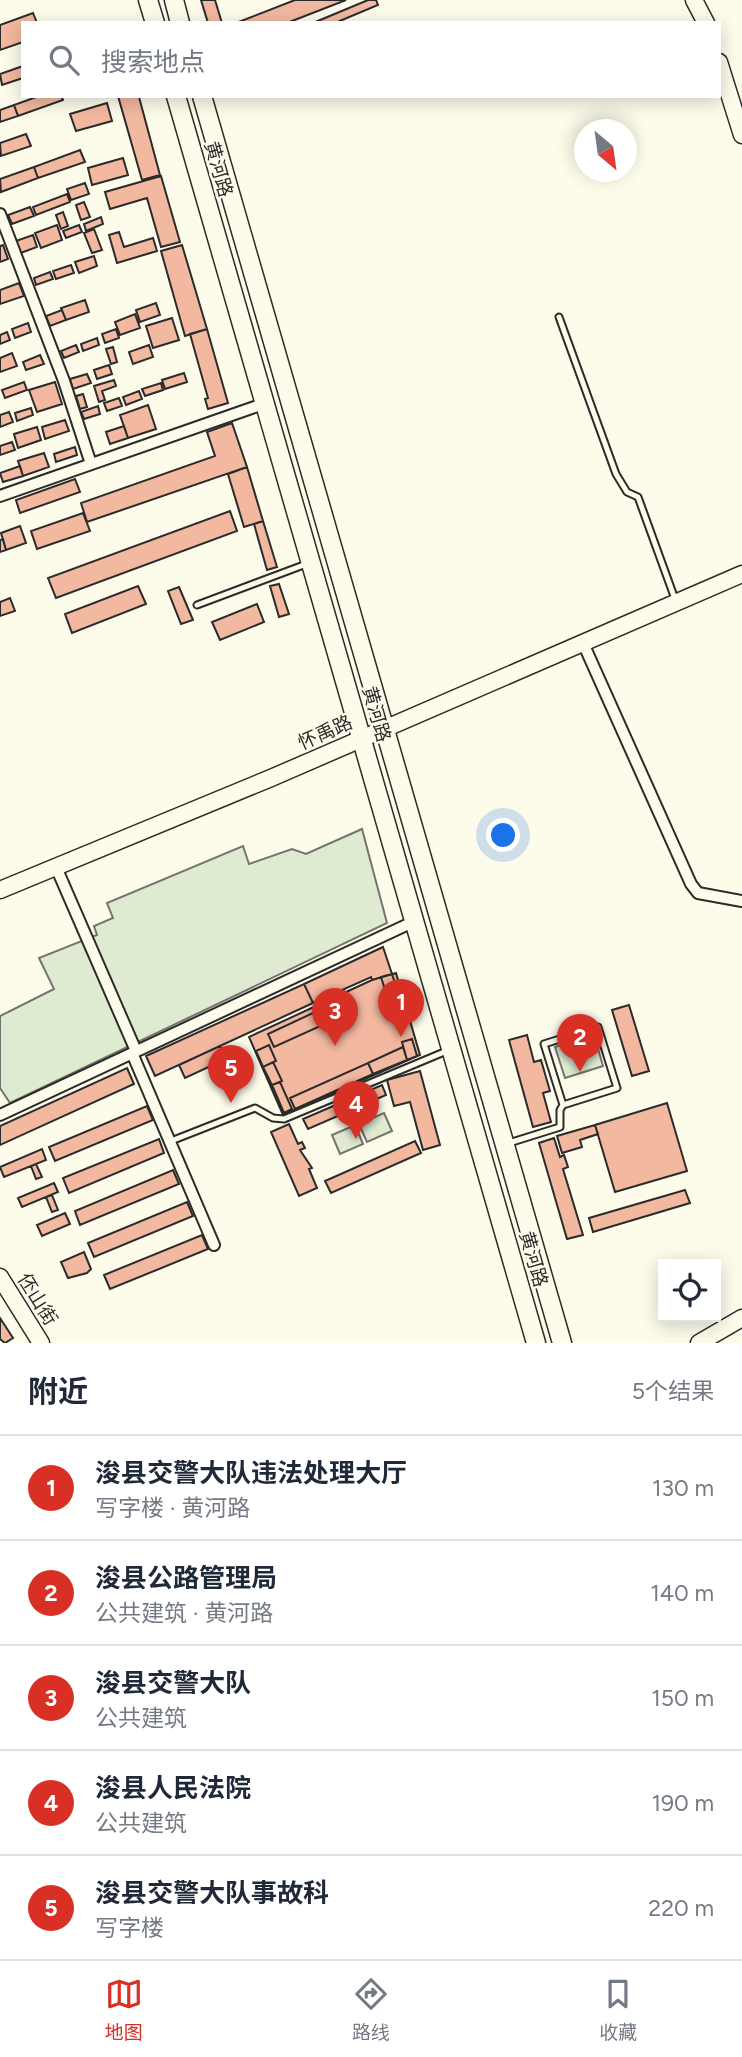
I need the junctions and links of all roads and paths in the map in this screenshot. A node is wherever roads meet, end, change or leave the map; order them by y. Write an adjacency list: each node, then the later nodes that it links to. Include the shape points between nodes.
1 (148, 0): 4 (main road)
2 (174, 0): 5 (main road)
3 (694, 0): 6 (street)
4 (154, 21)
5 (179, 21)
6 (705, 21)
7 (721, 68): 10 (street)
8 (177, 98): 13 (main road, 黄河路)
9 (203, 98): 21 (main road, 黄河路)
10 (741, 125)
11 (0, 214): 14 (street)
12 (559, 317): 18 (lane, via 616,474 627,492 638,497)
13 (266, 403): 14 (street); 16 (main road, 黄河路)
14 (91, 464): 15 (street)
15 (0, 496)
16 (312, 562): 19 (lane); 22 (main road, 黄河路)
17 (742, 574): 18 (street, 怀禹路)
18 (676, 602): 20 (street, 怀禹路)
19 (197, 605)
20 (583, 643): 21 (street, 怀禹路); 25 (street, via 691,884 698,892)
21 (385, 728): 22 (street, 怀禹路); 32 (main road, 黄河路)
22 (362, 738): 23 (street, 怀禹路); 26 (main road, 黄河路)
23 (56, 867): 24 (street, 怀禹路); 28 (street)
24 (0, 890)
25 (742, 901)
26 (415, 921): 27 (main road, 黄河路); 28 (street)
27 (452, 1049): 31 (lane, via 284,1119 255,1108); 37 (main road, 黄河路)
28 (134, 1052): 30 (street); 31 (street)
29 (563, 1105): 29 (lane, via 544,1044 598,1027 617,1088); 32 (lane, via 560,1127)
30 (0, 1115)
31 (171, 1141): 33 (street)
32 (504, 1144): 38 (main road, 黄河路)
33 (214, 1245)
34 (0, 1278): 36 (street, 伾山街)
35 (742, 1318): 39 (street)
36 (41, 1343)
37 (536, 1343)
38 (562, 1343)
39 (699, 1343)

